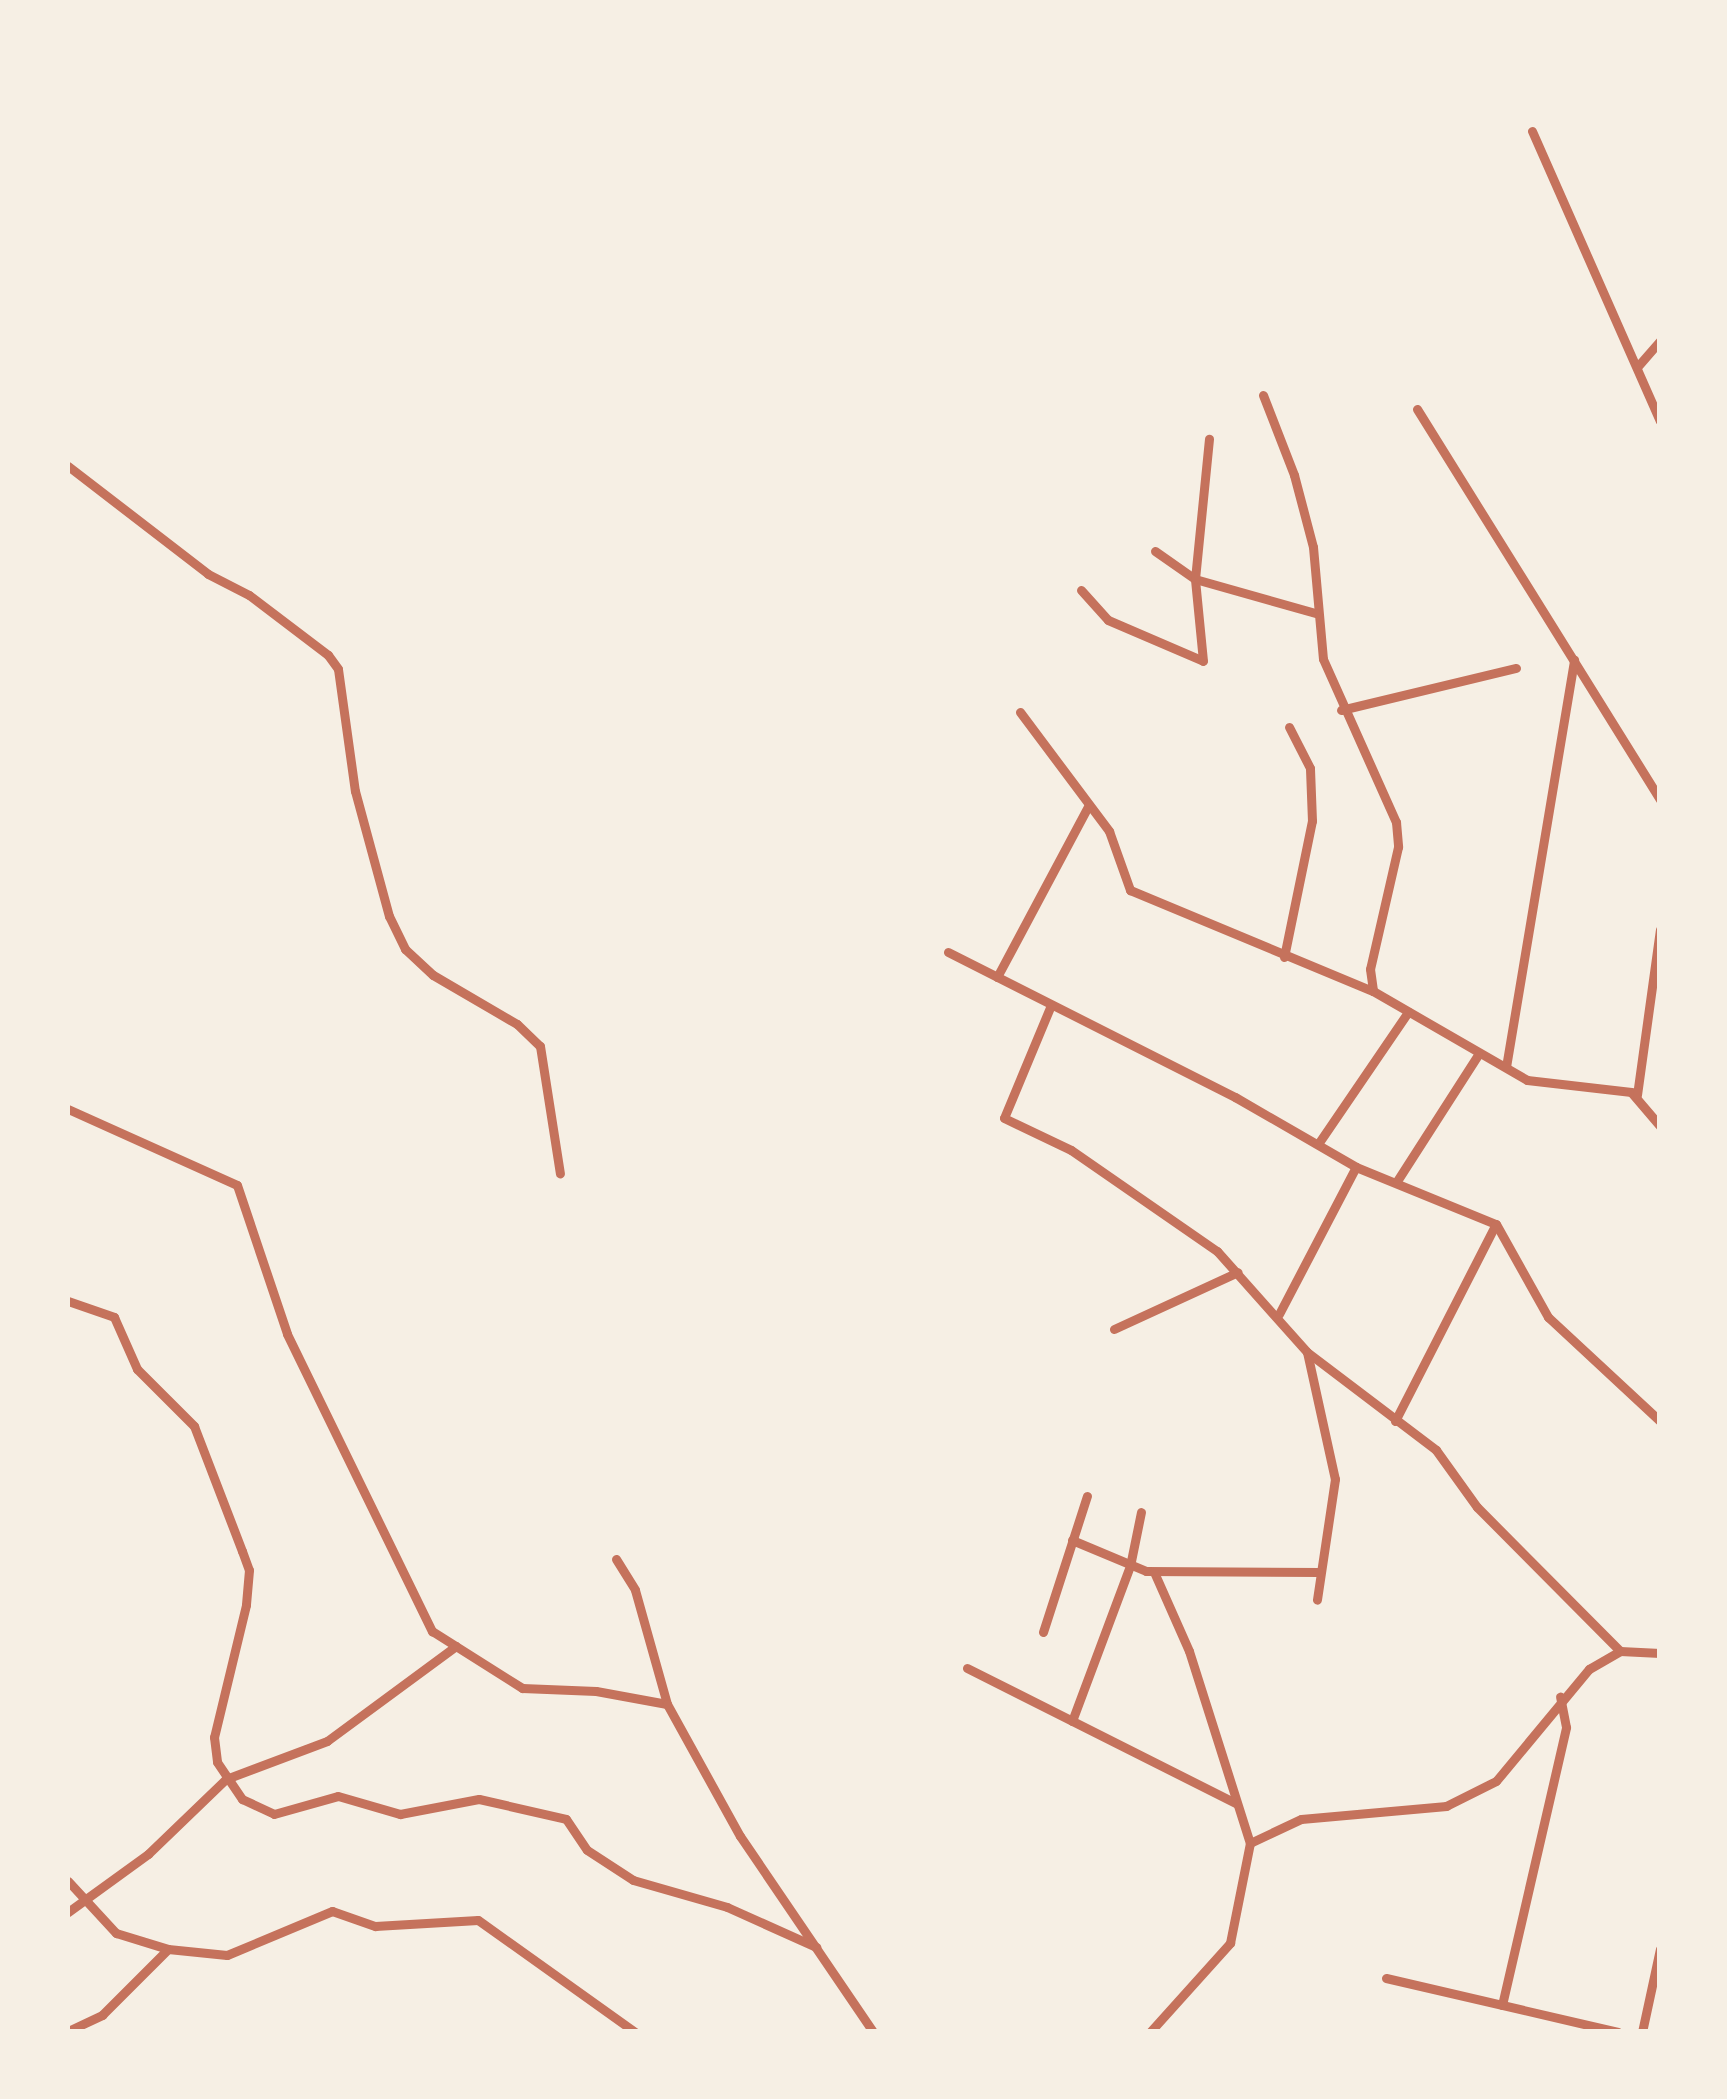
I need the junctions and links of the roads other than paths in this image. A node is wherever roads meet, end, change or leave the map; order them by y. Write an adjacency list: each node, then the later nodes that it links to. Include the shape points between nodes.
1 (1532, 131): 3 (street)
2 (1660, 341): 3 (street)
3 (1638, 366): 6 (street)
4 (1263, 395): 12 (street, via 1312,547)
5 (1418, 410): 13 (street)
6 (1660, 421)
7 (1209, 438): 10 (street)
8 (68, 466): 34 (street, via 208,574 249,595 328,654 338,670 354,791 389,916 405,949 433,975 518,1024 540,1046)
9 (1155, 551): 10 (street)
10 (1195, 579): 11 (street, via 1202,661 1108,620); 12 (street)
11 (1082, 590)
12 (1315, 613): 15 (street)
13 (1574, 660): 18 (street); 28 (street)
14 (1516, 668): 15 (street)
15 (1341, 710): 24 (street, via 1396,822 1398,848 1370,969)
16 (1020, 712): 19 (street)
17 (1288, 727): 22 (street, via 1310,768 1312,821)
18 (1660, 800)
19 (1089, 805): 22 (street, via 1109,830 1130,890); 23 (street)
20 (1660, 930): 29 (street)
21 (948, 952): 23 (street)
22 (1284, 957): 24 (street)
23 (997, 977): 25 (street)
24 (1373, 991): 26 (street)
25 (1050, 1005): 32 (street); 37 (street, via 1004,1118 1071,1150)
26 (1408, 1012): 27 (street); 32 (street)
27 (1478, 1055): 28 (street); 35 (street)
28 (1506, 1068): 29 (street, via 1527,1080)
29 (1636, 1095): 31 (street)
30 (68, 1109): 53 (street, via 237,1185 274,1304 318,1385 385,1544 432,1631)
31 (1660, 1126)
32 (1318, 1144): 33 (street)
33 (1356, 1167): 35 (street); 39 (street)
34 (560, 1173)
35 (1397, 1181): 36 (street)
36 (1496, 1224): 42 (street); 43 (street, via 1548,1317)
37 (1238, 1272): 39 (street); 40 (street)
38 (68, 1300): 60 (street, via 114,1317 137,1369 194,1426 246,1561 246,1605 216,1715 217,1762)
39 (1279, 1314): 41 (street)
40 (1114, 1329)
41 (1307, 1352): 42 (street); 50 (street, via 1334,1478)
42 (1395, 1421): 54 (street, via 1436,1450 1477,1506)
43 (1660, 1421)
44 (1087, 1496): 46 (street)
45 (1141, 1512): 48 (street)
46 (1072, 1540): 48 (street); 52 (street)
47 (616, 1559): 58 (street, via 635,1590)
48 (1130, 1566): 49 (street); 59 (street)
49 (1154, 1572): 50 (street); 61 (street, via 1188,1651)
50 (1320, 1572): 51 (street)
51 (1317, 1600)
52 (1043, 1632)
53 (456, 1646): 58 (street, via 522,1688 596,1691); 60 (street, via 327,1741)
54 (1620, 1650): 55 (street); 57 (street)
55 (1660, 1652)
56 (967, 1668): 59 (street)
57 (1560, 1697): 62 (street, via 1496,1781 1446,1806 1301,1819); 70 (street, via 1566,1727)
58 (667, 1704): 66 (street, via 740,1836)
59 (1072, 1721): 61 (street)
60 (226, 1779): 64 (street, via 148,1854); 66 (street, via 261,1812 338,1796 400,1814 480,1799 566,1818 587,1850 633,1880 726,1907)
61 (1236, 1803): 62 (street)
62 (1250, 1843): 71 (street, via 1230,1943)
63 (68, 1880): 64 (street)
64 (82, 1898): 65 (street); 67 (street, via 116,1933)
65 (68, 1912)
66 (816, 1947): 74 (street)
67 (168, 1949): 72 (street, via 102,2015); 73 (street, via 227,1955 332,1912 375,1926 478,1920)
68 (1660, 1949): 77 (street)
69 (1386, 1978): 70 (street)
70 (1502, 2005): 76 (street)
71 (1152, 2029): 75 (street)
72 (68, 2031)
73 (635, 2032)
74 (873, 2032)
75 (1169, 2032)
76 (1618, 2032)
77 (1642, 2032)

